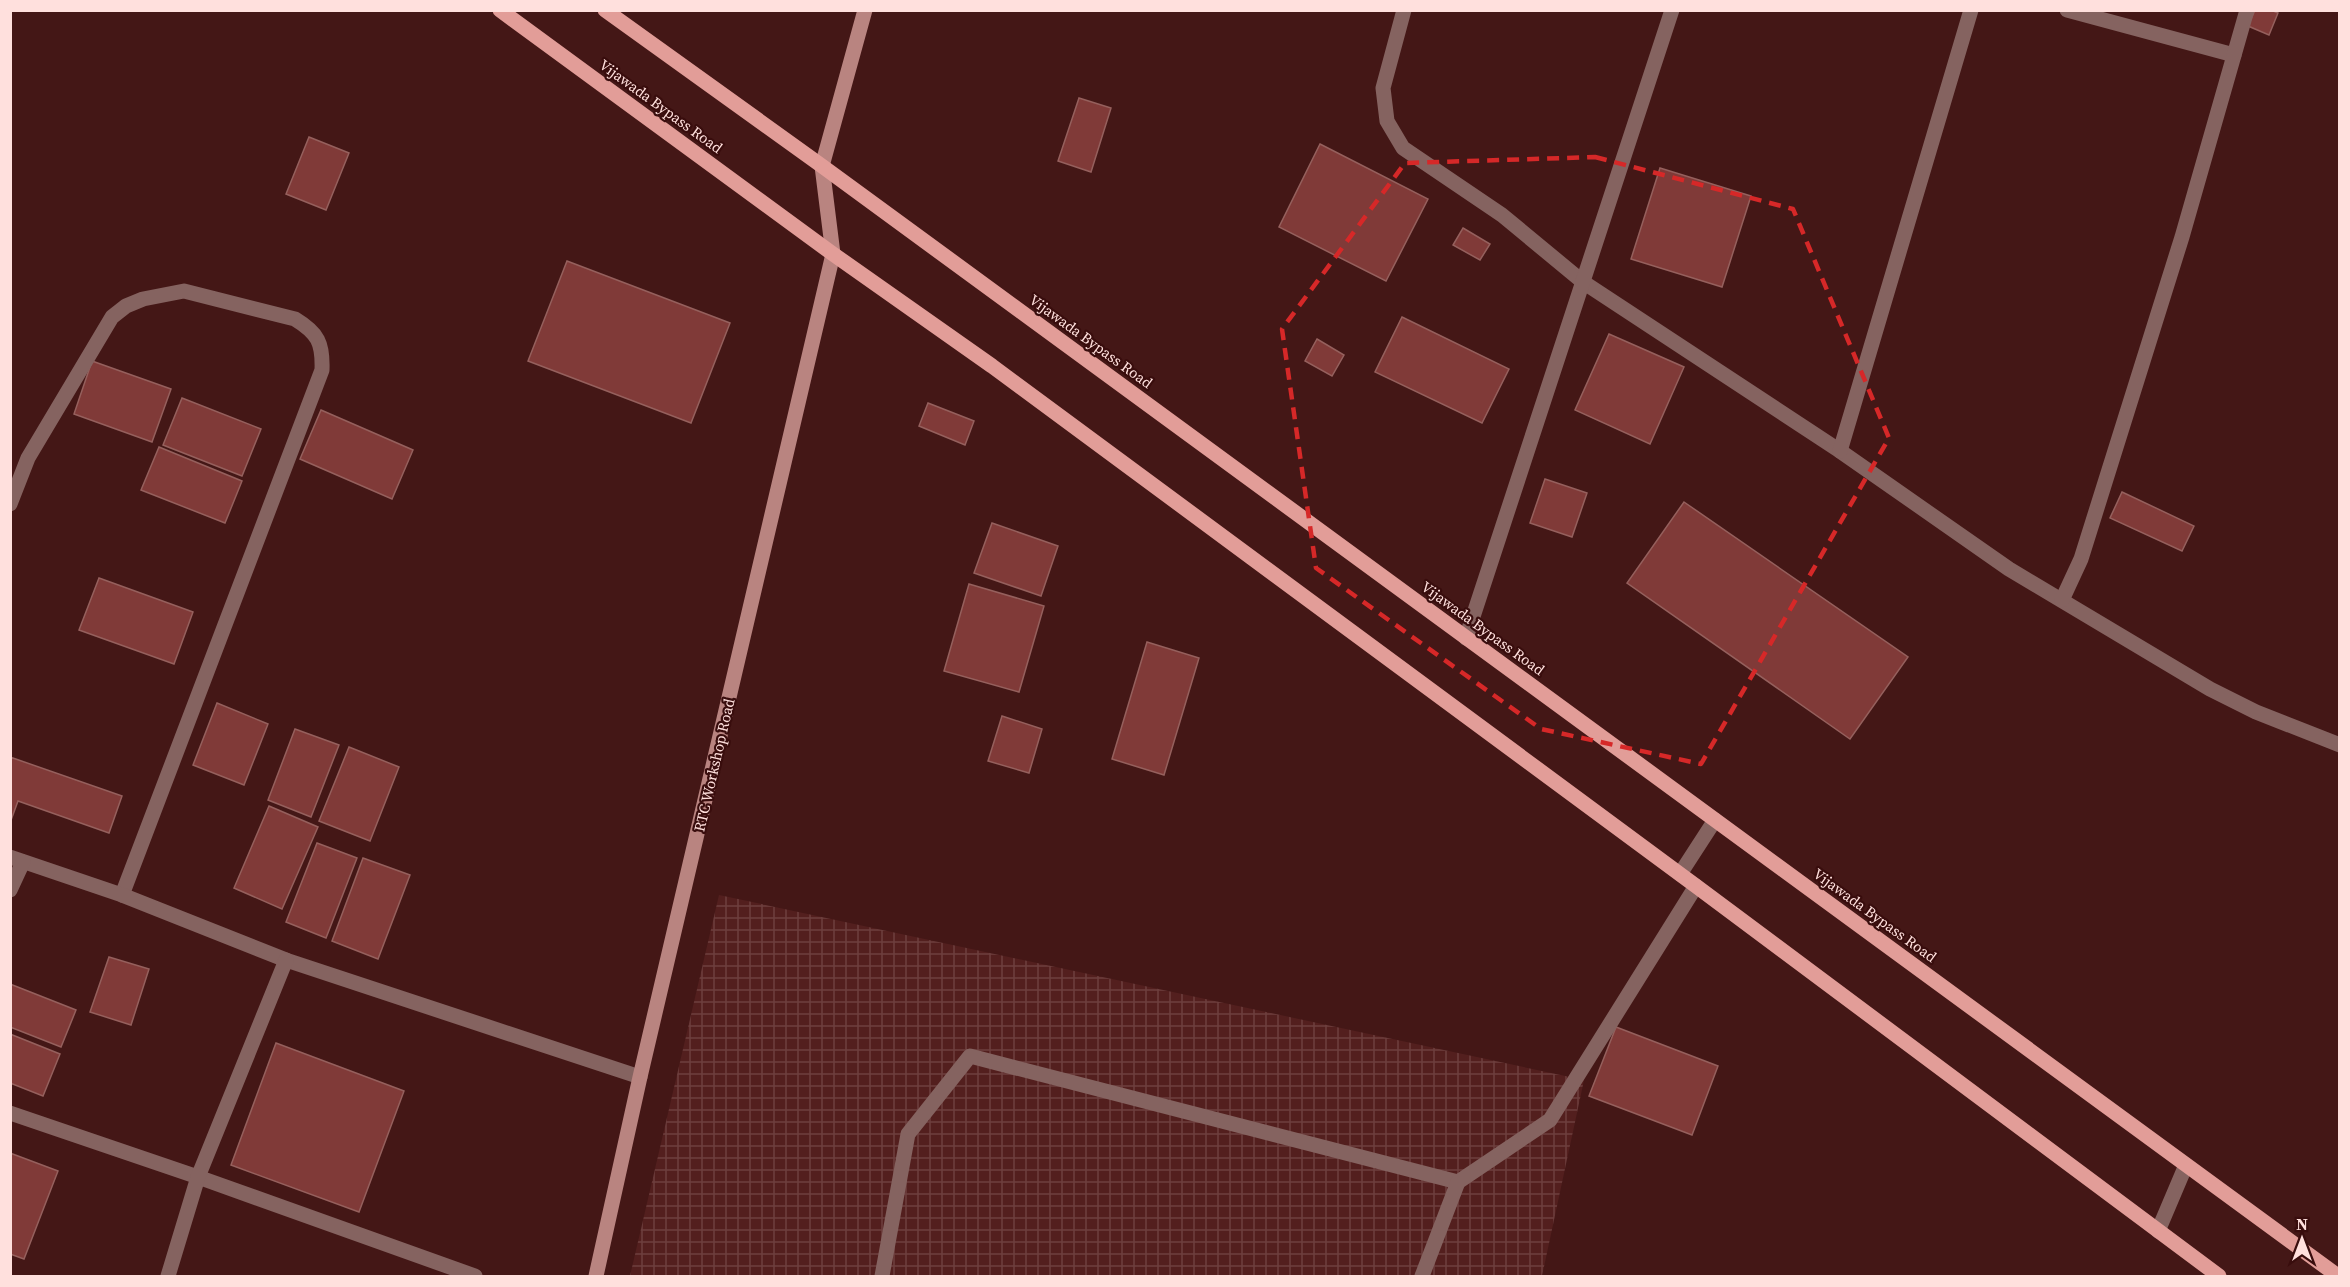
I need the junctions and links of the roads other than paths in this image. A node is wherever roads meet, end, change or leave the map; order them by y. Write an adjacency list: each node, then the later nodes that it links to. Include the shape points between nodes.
1 (500, 10): 11 (main road, Vijawada Bypass Road)
2 (605, 10): 10 (main road, Vijawada Bypass Road)
3 (865, 10): 10 (street)
4 (1404, 10): 12 (street, via 1383,88 1388,121 1404,148 1502,215)
5 (1672, 10): 12 (street)
6 (1971, 10): 13 (street)
7 (2067, 10): 9 (street)
8 (2247, 10): 9 (street)
9 (2234, 55): 15 (street, via 2182,237 2084,548)
10 (822, 166): 11 (street); 16 (main road, Vijawada Bypass Road)
11 (833, 254): 20 (main road, Vijawada Bypass Road, via 992,366); 25 (street, RTC Workshop Road)
12 (1583, 282): 13 (street); 16 (street)
13 (1840, 451): 15 (street, via 2009,569)
14 (10, 504): 23 (street, via 28,458 112,317 126,306 184,291 295,319 310,328 320,341 322,370)
15 (2062, 600): 17 (street, via 2219,693)
16 (1466, 638): 18 (main road, Vijawada Bypass Road)
17 (2340, 746)
18 (1715, 820): 20 (street); 27 (main road, Vijawada Bypass Road)
19 (17, 860): 22 (street); 23 (street)
20 (1680, 874): 21 (main road, Vijawada Bypass Road)
21 (1696, 886): 29 (street, via 1550,1120); 30 (main road, Vijawada Bypass Road)
22 (10, 890)
23 (122, 895): 24 (street)
24 (286, 960): 25 (street); 28 (street)
25 (640, 1077): 33 (street, RTC Workshop Road)
26 (10, 1113): 28 (street)
27 (2186, 1165): 30 (street); 37 (main road, Vijawada Bypass Road)
28 (198, 1177): 31 (street); 32 (street)
29 (1458, 1182): 34 (street, via 970,1056 908,1134); 35 (street)
30 (2158, 1231): 36 (main road, Vijawada Bypass Road)
31 (168, 1276)
32 (475, 1276)
33 (596, 1276)
34 (882, 1276)
35 (1422, 1276)
36 (2219, 1276)
37 (2338, 1276)

